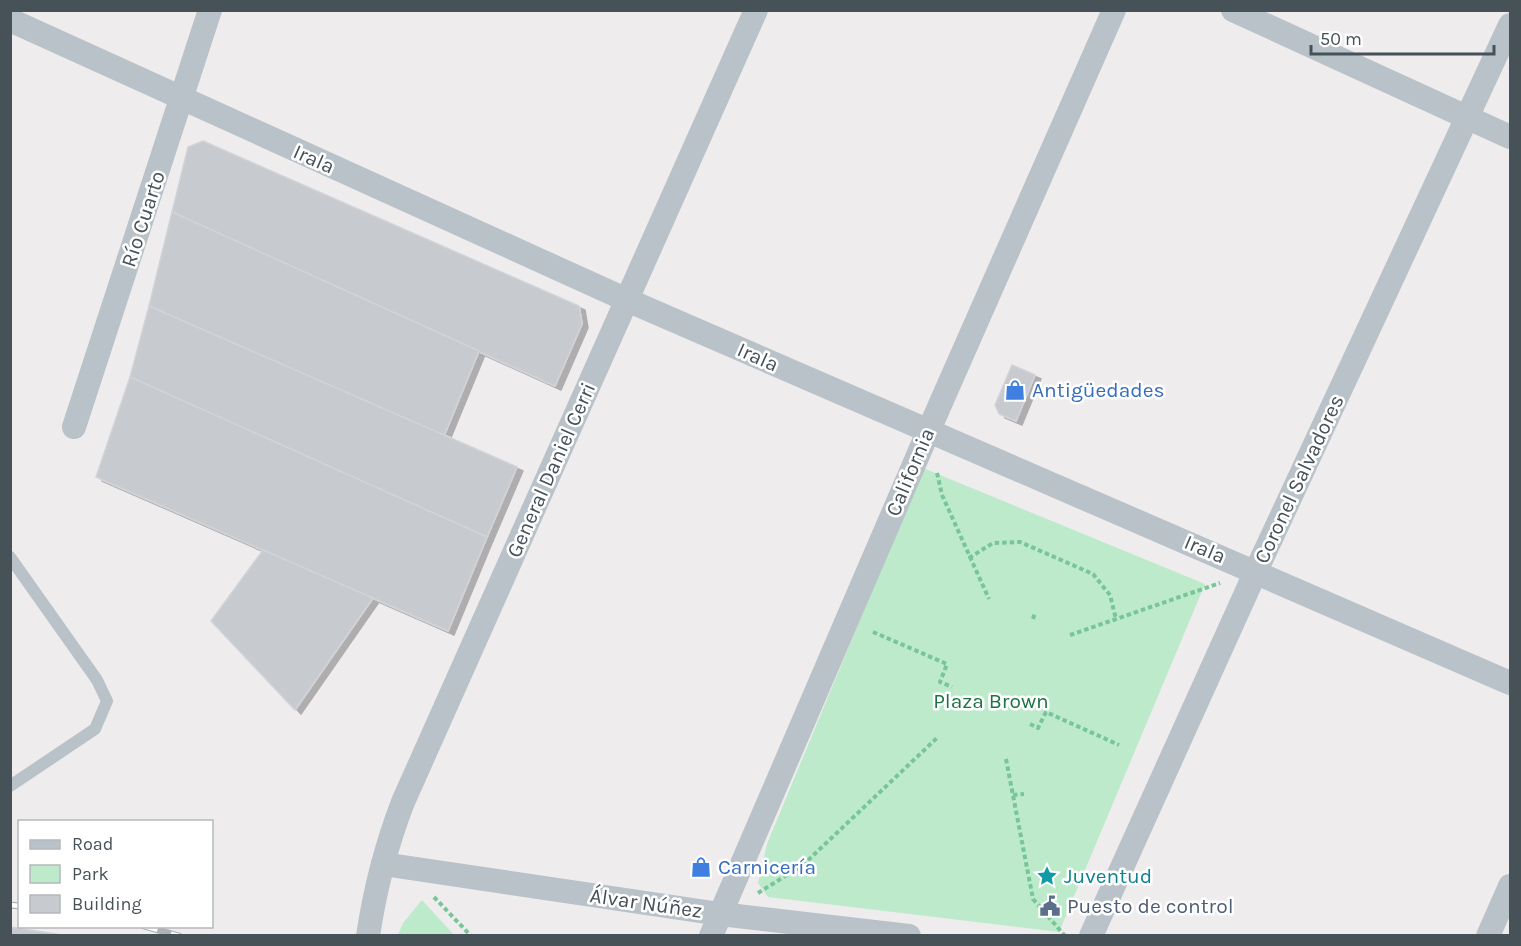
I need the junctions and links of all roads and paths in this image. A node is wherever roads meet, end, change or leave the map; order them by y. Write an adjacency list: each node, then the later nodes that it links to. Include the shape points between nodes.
1 (210, 10): 7 (street, Río Cuarto)
2 (756, 10): 10 (street, General Daniel Cerri)
3 (1114, 10): 12 (street, California)
4 (1233, 10): 8 (street)
5 (10, 20): 7 (street, Irala)
6 (1510, 25): 8 (street, Coronel Salvadores)
7 (183, 100): 10 (street, Irala); 11 (street, Río Cuarto)
8 (1469, 118): 9 (street); 15 (street, Coronel Salvadores)
9 (1510, 137)
10 (627, 300): 12 (street, Irala); 29 (street, General Daniel Cerri, via 403,802)
11 (74, 427)
12 (928, 432): 14 (path, via 942,495); 15 (street, Irala); 32 (street, California)
13 (10, 557): 26 (lane, via 107,700 95,729)
14 (969, 558): 16 (path); 17 (path, via 993,543 1020,542 1093,574 1110,595)
15 (1256, 570): 17 (path); 20 (street, Irala); 36 (street, Coronel Salvadores)
16 (989, 599)
17 (1116, 619): 19 (path)
18 (873, 632): 21 (path, via 947,663 940,682)
19 (1070, 635)
20 (1510, 683)
21 (952, 687)
22 (1030, 724): 24 (path, via 1038,728 1046,711)
23 (938, 737): 31 (path, via 803,865)
24 (1119, 745)
25 (1006, 759): 28 (path)
26 (10, 786)
27 (1024, 794): 28 (path)
28 (1013, 795): 35 (path, via 1033,899)
29 (383, 864): 32 (street, Álvar Núñez); 33 (street, General Daniel Cerri)
30 (1510, 886): 37 (street)
31 (755, 895)
32 (716, 925): 34 (street, Álvar Núñez)
33 (368, 936)
34 (909, 936)
35 (1065, 936)
36 (1091, 936)
37 (1488, 936)

